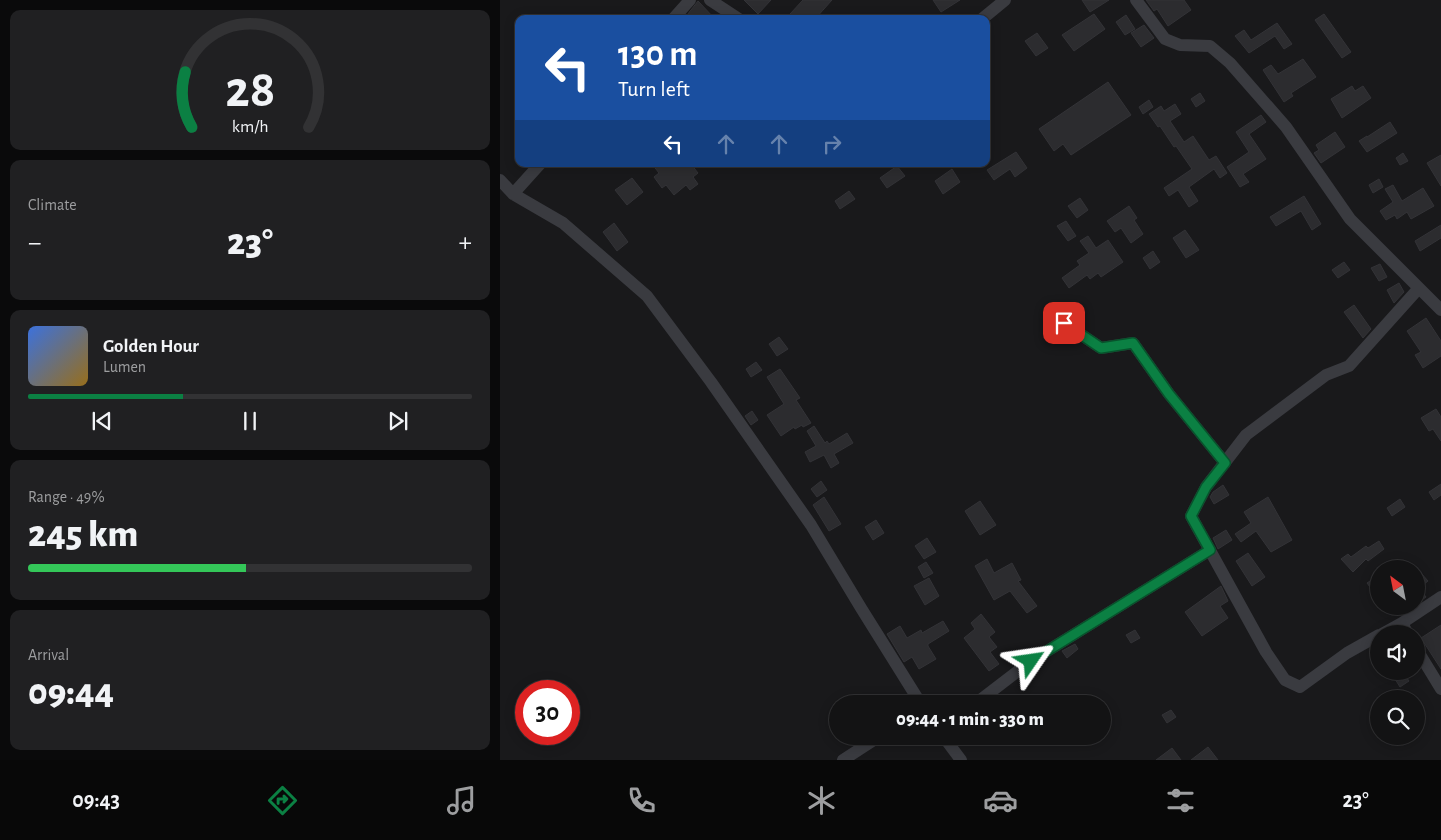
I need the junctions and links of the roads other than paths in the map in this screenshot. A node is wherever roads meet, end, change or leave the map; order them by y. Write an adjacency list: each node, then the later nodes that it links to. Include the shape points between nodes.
1 (690, 0): 5 (street)
2 (1006, 0): 7 (street)
3 (1136, 0): 11 (street, via 1164,39 1180,45 1210,46 1230,63 1286,127 1350,218)
4 (715, 1): 6 (street)
5 (677, 15)
6 (734, 15)
7 (987, 15)
8 (537, 167): 10 (street)
9 (500, 180): 10 (street)
10 (512, 194): 21 (street, via 563,223 647,296 811,525)
11 (1418, 288): 12 (street); 14 (street, via 1349,366 1326,376 1274,413 1246,435)
12 (1441, 310)
13 (1058, 319): 14 (street, via 1101,348 1133,343)
14 (1225, 463): 15 (street, via 1206,487 1191,516)
15 (1210, 550): 18 (street, via 1266,652 1290,684 1300,687 1346,653); 22 (street, via 1031,661)
16 (1441, 597): 17 (street)
17 (1408, 625)
18 (1370, 640)
19 (1425, 663): 20 (street)
20 (1441, 689)
21 (915, 695)
22 (987, 695)
23 (866, 745): 25 (street)
24 (950, 745): 26 (street)
25 (843, 760)
26 (961, 760)

